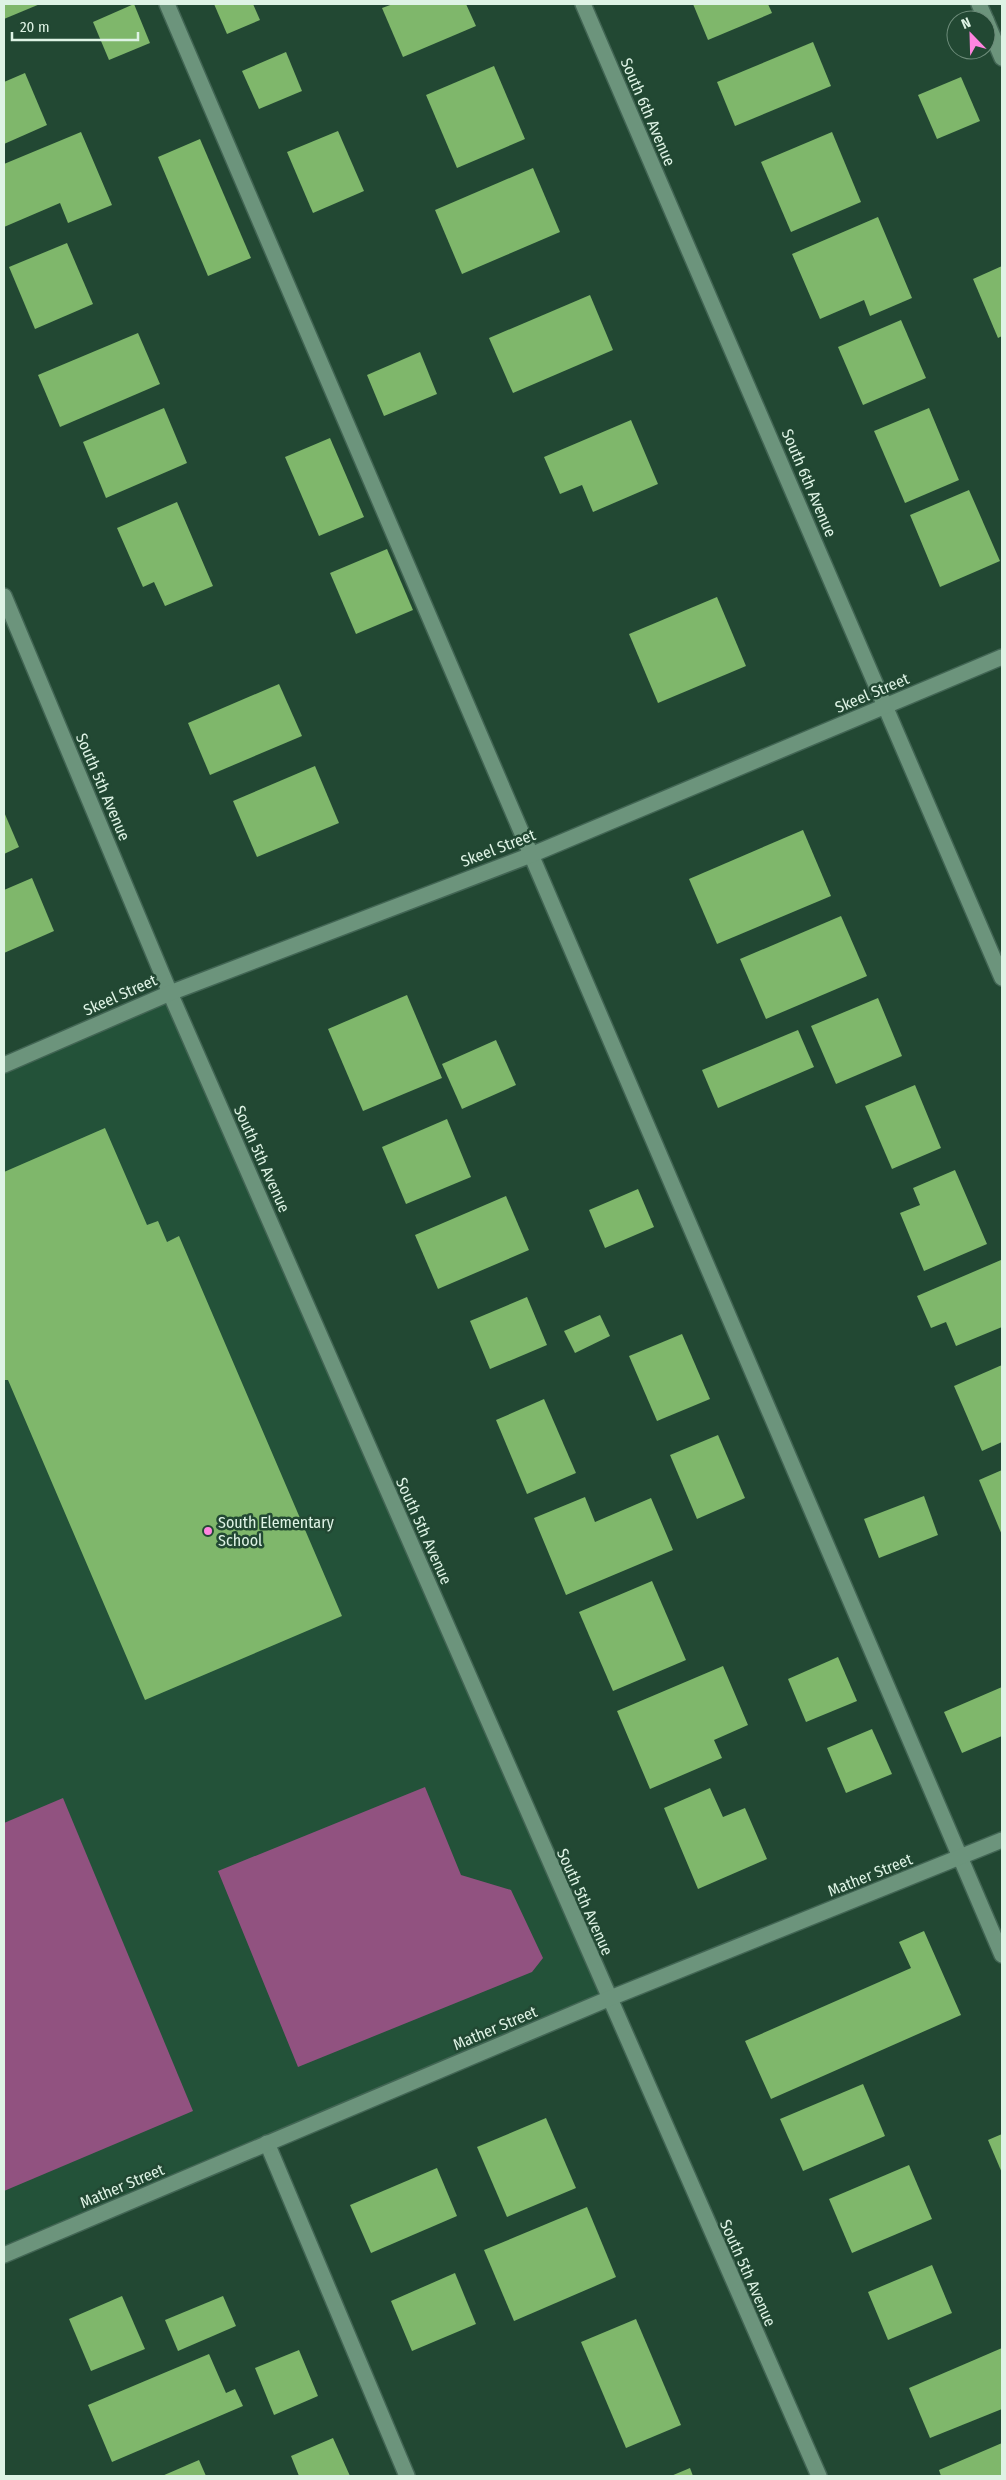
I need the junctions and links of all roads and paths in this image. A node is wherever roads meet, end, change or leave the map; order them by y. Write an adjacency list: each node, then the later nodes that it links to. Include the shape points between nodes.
1 (168, 4): 8 (street)
2 (582, 4): 7 (street, South 6th Avenue)
3 (996, 44): 4 (street)
4 (1002, 58)
5 (4, 596): 10 (street, South 5th Avenue)
6 (1002, 657): 7 (street, Skeel Street)
7 (887, 706): 8 (street, Skeel Street); 9 (street, South 6th Avenue)
8 (531, 855): 10 (street, Skeel Street); 13 (street)
9 (1002, 978)
10 (170, 993): 11 (street, Skeel Street); 15 (street, South 5th Avenue)
11 (4, 1065)
12 (1002, 1840): 13 (street, Mather Street)
13 (961, 1857): 14 (street); 15 (street, Mather Street)
14 (1002, 1955)
15 (608, 1999): 16 (street, Mather Street); 19 (street, South 5th Avenue)
16 (267, 2143): 17 (street, Mather Street); 18 (street)
17 (4, 2255)
18 (406, 2476)
19 (819, 2476)

